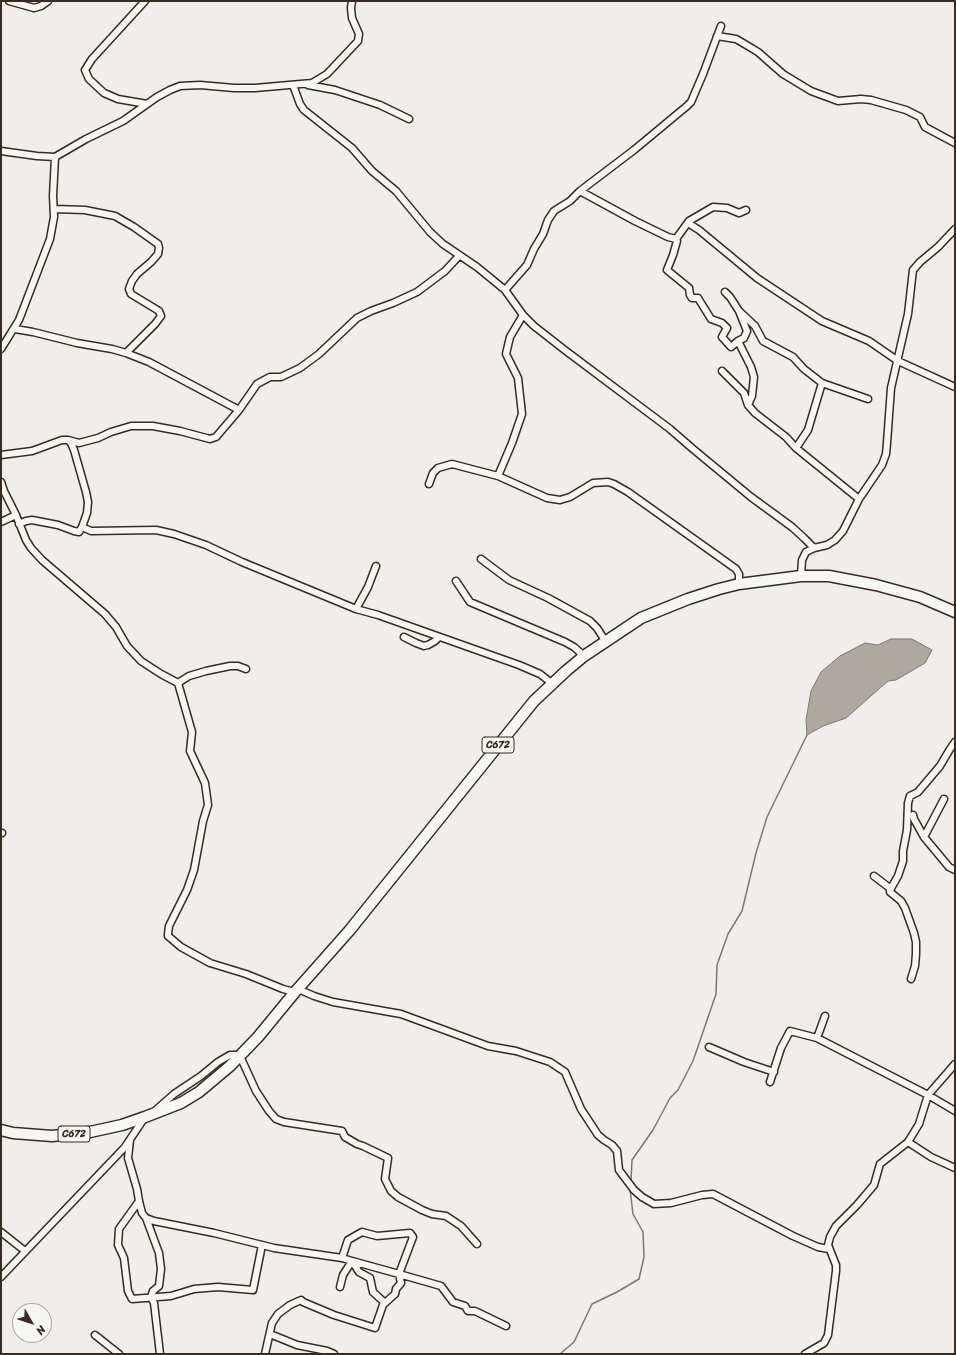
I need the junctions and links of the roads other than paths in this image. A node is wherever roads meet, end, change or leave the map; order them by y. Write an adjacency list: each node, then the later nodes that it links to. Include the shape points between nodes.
1 (9, 1): 2 (street, via 34,8)
2 (48, 1)
3 (145, 1): 9 (street, via 92,58 85,70 89,79 104,93)
4 (352, 1): 8 (street, via 352,18 360,34 358,41 327,74)
5 (721, 26): 6 (street)
6 (717, 36): 11 (street, via 736,39 743,43 758,52 783,74 811,91 838,101 871,100 906,110 920,117 925,127); 14 (street, via 696,92 687,106)
7 (292, 85): 8 (street); 9 (street, via 234,88 188,85 170,90); 20 (street, via 304,110 344,141 401,196 442,244)
8 (304, 85): 10 (street, via 335,90 380,105)
9 (147, 104): 13 (street, via 124,121)
10 (409, 119)
11 (955, 143)
12 (1, 151): 13 (street)
13 (55, 157): 15 (street)
14 (580, 191): 19 (street, via 635,221); 21 (street, via 552,214 527,265)
15 (54, 209): 25 (street, via 50,239); 28 (street, via 85,210 115,216 158,244 158,254 137,274 129,289 131,294 159,311 161,316)
16 (746, 210): 17 (street, via 739,213 713,207)
17 (688, 223): 19 (street); 29 (street, via 757,278 805,310 822,321 869,341)
18 (955, 228): 29 (street, via 913,270)
19 (676, 239): 26 (street, via 667,270 689,288 692,298 698,298 711,319 727,328 722,337 731,347)
20 (459, 256): 21 (street); 35 (street, via 445,271 416,292 358,318 300,368 281,377 270,377 257,384)
21 (505, 290): 24 (street)
22 (725, 292): 23 (street)
23 (739, 311): 26 (street, via 747,331 744,338); 31 (street, via 755,326 763,341 793,357)
24 (523, 315): 39 (street, via 510,337 506,354 518,378 522,414); 47 (street, via 566,351 670,429 751,497 792,527)
25 (14, 329): 27 (street); 28 (street)
26 (738, 341): 34 (street, via 754,377 752,396)
27 (1, 349)
28 (126, 353): 35 (street, via 149,362)
29 (898, 361): 32 (street); 42 (street, via 891,388 886,454 882,466)
30 (722, 371): 34 (street, via 744,393)
31 (822, 383): 33 (street); 37 (street, via 808,430)
32 (955, 387)
33 (868, 399)
34 (748, 405): 37 (street)
35 (239, 410): 36 (street, via 216,437 210,438 153,426 131,426 79,443)
36 (68, 440): 38 (street, via 32,451); 46 (street, via 74,450 87,497 87,513)
37 (796, 448): 42 (street)
38 (1, 455)
39 (498, 476): 41 (street, via 452,464 438,468); 52 (street, via 547,498 560,500 593,483 614,484 736,569)
40 (1, 482): 43 (street)
41 (428, 484)
42 (859, 499): 47 (street, via 838,537 827,545)
43 (16, 515): 44 (street); 45 (street)
44 (1, 522)
45 (19, 524): 46 (street, via 32,520 77,532); 60 (street, via 31,548 105,614 135,655 153,670)
46 (82, 527): 53 (street, via 91,532 156,530 174,534 206,545)
47 (814, 548): 50 (street, via 806,552 802,560)
48 (481, 559): 57 (street, via 509,580 590,621)
49 (376, 566): 53 (street)
50 (801, 576): 52 (main road, C672); 54 (main road, C672, via 829,576 876,585 920,597)
51 (456, 581): 58 (street, via 470,602 565,642)
52 (739, 584): 57 (main road, C672, via 688,599 641,618)
53 (356, 609): 56 (street)
54 (955, 612)
55 (404, 637): 56 (street, via 424,646 435,642)
56 (438, 637): 61 (street, via 534,671)
57 (606, 642): 58 (main road, C672)
58 (584, 656): 61 (main road, C672)
59 (246, 669): 60 (street, via 230,666 189,676)
60 (178, 683): 70 (street, via 192,732 190,751 206,783 208,805 194,870 168,928 168,936 181,947 210,962 283,989)
61 (551, 685): 70 (main road, C672, via 534,701 349,932)
62 (955, 742): 68 (street, via 940,766 918,792 910,796 903,861)
63 (944, 799): 65 (street)
64 (913, 815): 65 (street)
65 (924, 837): 66 (street, via 949,867)
66 (955, 870)
67 (874, 876): 68 (street)
68 (891, 889): 69 (street, via 890,892 905,908 914,933 916,954)
69 (911, 979)
70 (297, 990): 74 (main road, C672); 90 (street, via 333,1002 402,1014 488,1046 516,1051 550,1062 565,1072 584,1113 598,1135 617,1151 619,1170 630,1186 642,1196 654,1204 713,1194 792,1236)
71 (825, 1016): 72 (street)
72 (817, 1038): 76 (street, via 790,1030 780,1048); 78 (street)
73 (709, 1047): 76 (street)
74 (240, 1055): 80 (main road, C672, via 199,1092 181,1103); 88 (street, via 256,1092 276,1119 342,1131 345,1137 388,1158 385,1179 391,1191 422,1210 446,1216 461,1226)
75 (955, 1064): 78 (street)
76 (774, 1072): 77 (street)
77 (770, 1082)
78 (928, 1095): 79 (street); 83 (street, via 919,1124)
79 (955, 1111)
80 (148, 1116): 81 (main road, C672, via 100,1130 52,1136); 82 (street)
81 (1, 1130)
82 (130, 1140): 85 (street, via 128,1158); 91 (street)
83 (908, 1142): 84 (street); 90 (street, via 880,1164 874,1185 836,1226 829,1241)
84 (955, 1168)
85 (139, 1201): 86 (street); 97 (street, via 119,1229 118,1245 124,1258 128,1291 132,1299)
86 (146, 1218): 89 (street); 97 (street, via 159,1253 161,1269 159,1286)
87 (1, 1232): 91 (street)
88 (477, 1244)
89 (262, 1245): 92 (street); 97 (street, via 253,1290 218,1287)
90 (829, 1249): 106 (street, via 836,1271 828,1335 824,1343)
91 (25, 1251): 95 (street)
92 (342, 1258): 93 (street); 94 (street, via 348,1240 362,1232 377,1236 410,1233 413,1237)
93 (352, 1261): 94 (street); 96 (street, via 343,1275); 98 (street, via 360,1272 370,1278 374,1292)
94 (399, 1274): 98 (street, via 401,1283 395,1294); 99 (street, via 441,1286 453,1302 465,1306 468,1311 475,1311)
95 (1, 1277)
96 (340, 1287)
97 (151, 1297): 103 (street, via 154,1303)
98 (384, 1302): 100 (street, via 374,1328 334,1315 301,1300 278,1314 272,1323)
99 (506, 1326)
100 (270, 1334): 104 (street); 105 (street, via 297,1345)
101 (95, 1335): 102 (street)
102 (119, 1354)
103 (160, 1354)
104 (265, 1354)
105 (334, 1354)
106 (805, 1354)

